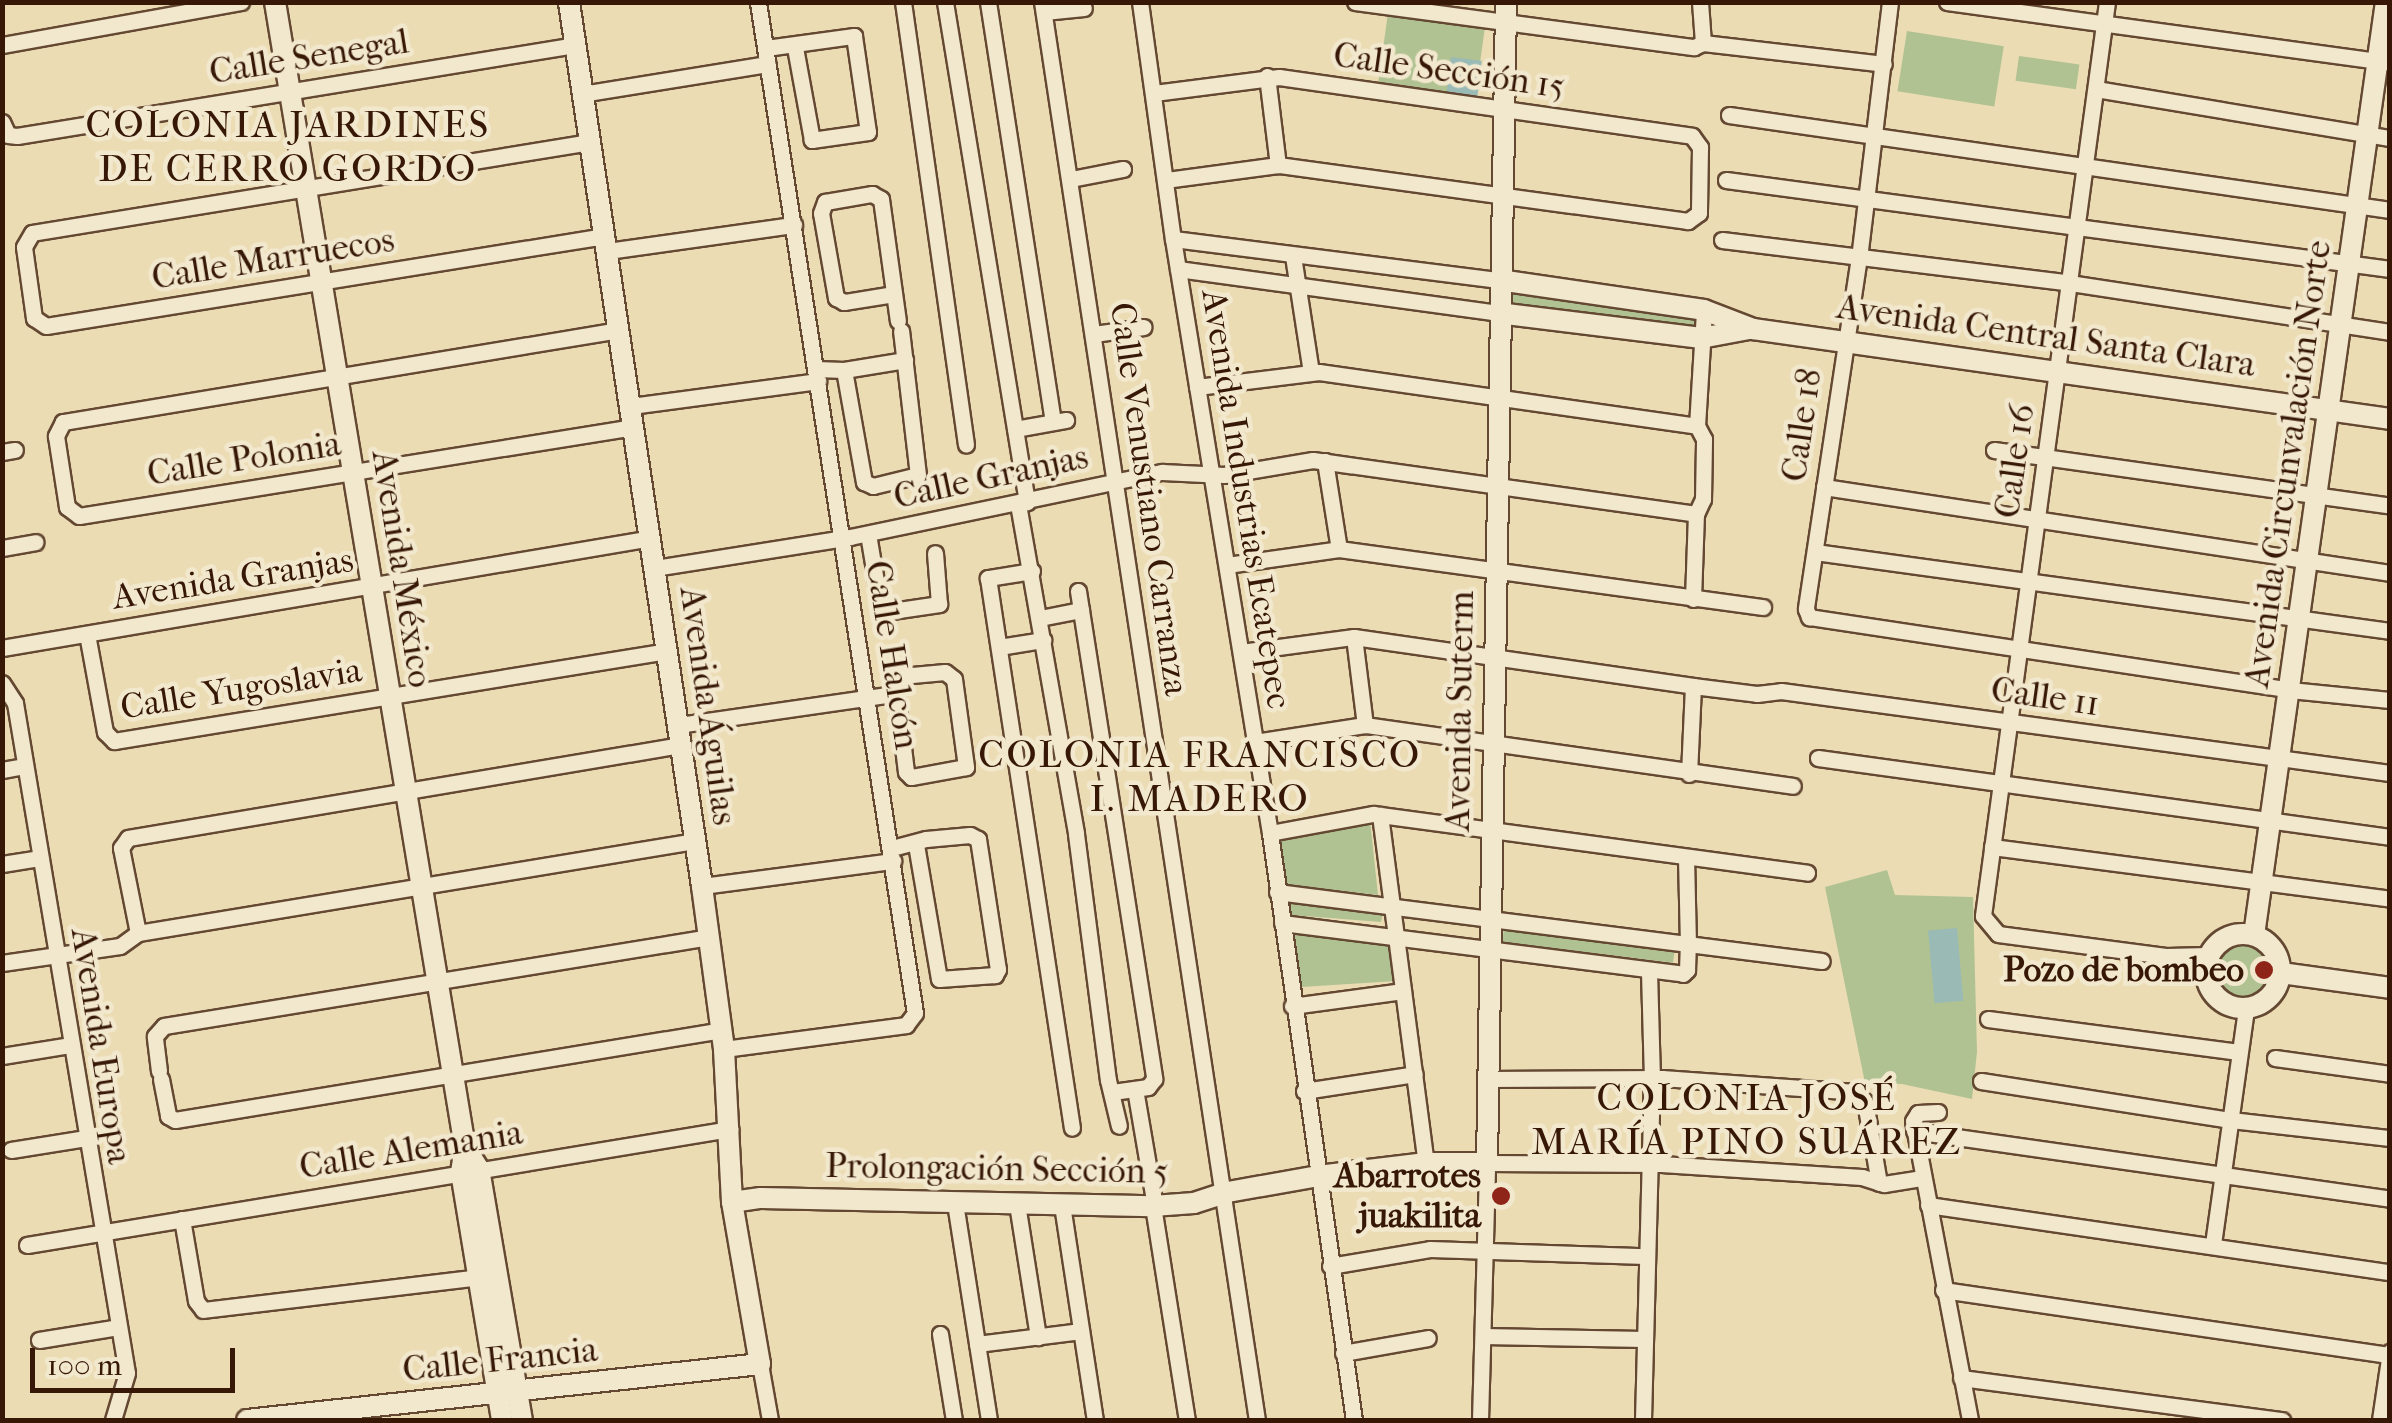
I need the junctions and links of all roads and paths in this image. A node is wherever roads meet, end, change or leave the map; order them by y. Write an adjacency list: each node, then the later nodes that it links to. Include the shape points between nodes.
1 (242, 2): 20 (street)
2 (275, 2): 28 (street, Avenida México)
3 (568, 2): 21 (street, Avenida Águilas)
4 (758, 2): 23 (street, Calle Halcón)
5 (903, 2): 88 (street)
6 (945, 2): 87 (street)
7 (988, 2): 87 (street, via 1060,421)
8 (1355, 2): 17 (street)
9 (1700, 2): 19 (street)
10 (1890, 2): 25 (street, Calle 18)
11 (1947, 2): 18 (street)
12 (2107, 2): 18 (street, Calle 16)
13 (2386, 2): 24 (street, Avenida Circunvalación Norte)
14 (1141, 3): 29 (street, Avenida Industrias Ecatepec)
15 (1043, 8): 16 (street); 41 (street, Calle Venustiano Carranza)
16 (1084, 8)
17 (1506, 13): 19 (street, via 1694,48); 31 (street, Avenida Suterm)
18 (2104, 26): 24 (street); 27 (street, Calle 16)
19 (1703, 42): 25 (street)
20 (2, 45)
21 (575, 45): 28 (street, Calle Senegal); 30 (street, Avenida Águilas)
22 (795, 47): 22 (street, via 856,38 868,132 812,140); 23 (street)
23 (767, 56): 30 (street); 50 (street, Calle Halcón)
24 (2384, 62): 35 (street, Avenida Circunvalación Norte)
25 (1884, 64): 34 (street, Calle 18)
26 (1267, 76): 29 (street, Calle Sección 15); 31 (street, Calle Sección 15); 38 (street)
27 (2096, 89): 35 (street); 39 (street, Calle 16)
28 (290, 90): 33 (street, Calle Senegal, via 17,136 8,135); 44 (street, Avenida México)
29 (1154, 92): 42 (street, Avenida Industrias Ecatepec)
30 (582, 94): 37 (street, Avenida Águilas)
31 (1503, 111): 45 (street, Avenida Suterm); 45 (street, Calle Sección 15, via 1692,136 1700,147 1699,213 1693,221)
32 (1730, 115): 34 (street)
33 (2, 122)
34 (1874, 133): 39 (street); 46 (street, Calle 18)
35 (2367, 134): 36 (street); 47 (street, Avenida Circunvalación Norte)
36 (2390, 138)
37 (590, 142): 44 (street); 54 (street, Avenida Águilas)
38 (1278, 165): 42 (street); 45 (street)
39 (2085, 167): 47 (street); 51 (street, Calle 16)
40 (1123, 168): 41 (street)
41 (1070, 179): 72 (street, Calle Venustiano Carranza)
42 (1165, 180): 52 (street, Avenida Industrias Ecatepec)
43 (1726, 180): 46 (street)
44 (306, 186): 60 (street, Avenida México); 60 (street, Calle Marruecos, via 32,233 25,238 34,318 42,326)
45 (1500, 195): 61 (street, Avenida Suterm)
46 (1867, 198): 51 (street); 56 (street, Calle 18)
47 (2357, 206): 49 (street); 57 (street, Avenida Circunvalación Norte)
48 (822, 209): 50 (street, Calle Marruecos); 64 (street, via 838,300); 64 (street, Calle Marruecos, via 872,194 881,199)
49 (2390, 210)
50 (793, 221): 54 (street, Calle Marruecos); 79 (street, Calle Halcón)
51 (2077, 224): 57 (street); 62 (street, Calle 16)
52 (1173, 239): 55 (street, Avenida Central Santa Clara); 59 (street, Avenida Industrias Ecatepec)
53 (1722, 240): 56 (street)
54 (606, 244): 60 (street, Calle Marruecos); 70 (street, Avenida Águilas)
55 (1293, 256): 61 (street, Avenida Central Santa Clara); 63 (street)
56 (1860, 258): 62 (street); 74 (street, Calle 18)
57 (2349, 262): 58 (street); 67 (street, Avenida Circunvalación Norte)
58 (2390, 268)
59 (1178, 269): 63 (street, Avenida Central Santa Clara); 81 (street, Avenida Industrias Ecatepec)
60 (321, 280): 80 (street, Avenida México)
61 (1499, 280): 65 (street, Avenida Central Santa Clara); 66 (street, Avenida Suterm)
62 (2070, 282): 67 (street); 76 (street, Calle 16)
63 (1298, 284): 66 (street, Avenida Central Santa Clara); 78 (street)
64 (894, 294): 75 (street)
65 (1704, 310): 69 (street, Avenida Central Santa Clara); 73 (street)
66 (1498, 313): 73 (street, Avenida Central Santa Clara); 82 (street, Avenida Suterm)
67 (2340, 324): 71 (street); 83 (street, Avenida Circunvalación Norte)
68 (1144, 326): 72 (street)
69 (1752, 329): 73 (street, Avenida Central Santa Clara); 74 (street, Avenida Central Santa Clara)
70 (620, 330): 80 (street); 84 (street, Avenida Águilas)
71 (2390, 332)
72 (1094, 334): 94 (street, Calle Venustiano Carranza)
73 (1702, 338): 86 (street)
74 (1844, 338): 76 (street, Avenida Central Santa Clara); 96 (street, Calle 18)
75 (905, 360): 77 (street, Calle Polonia); 77 (street, via 920,472 873,486 862,478)
76 (2058, 369): 83 (street, Avenida Central Santa Clara); 90 (street, Calle 16)
77 (844, 370): 79 (street, Calle Polonia)
78 (1312, 372): 81 (street); 82 (street)
79 (817, 375): 84 (street, Calle Polonia); 104 (street, Calle Halcón)
80 (336, 376): 92 (street, Avenida México); 92 (street, Calle Polonia, via 64,422 57,427 67,507 74,516)
81 (1197, 387): 93 (street, Avenida Industrias Ecatepec)
82 (1498, 400): 86 (street); 95 (street, Avenida Suterm)
83 (2328, 409): 85 (street, Avenida Central Santa Clara); 97 (street, Avenida Circunvalación Norte)
84 (633, 417): 92 (street, Calle Polonia); 103 (street, Avenida Águilas)
85 (2390, 419)
86 (1697, 426): 100 (street, via 1704,438 1703,499)
87 (1015, 429): 98 (street)
88 (966, 445)
89 (1994, 450): 90 (street)
90 (2046, 458): 97 (street); 101 (street, Calle 16)
91 (1325, 460): 93 (street, Calle Granjas); 95 (street, Calle Granjas); 107 (street)
92 (353, 472): 117 (street, Avenida México)
93 (1212, 476): 94 (street, Calle Granjas, via 1162,472); 111 (street, Avenida Industrias Ecatepec)
94 (1116, 482): 98 (street, Calle Granjas); 225 (street, Calle Venustiano Carranza)
95 (1497, 484): 100 (street, Calle Granjas); 113 (street, Avenida Suterm)
96 (1824, 487): 101 (street); 108 (street, Calle 18)
97 (2315, 496): 99 (street); 110 (street, Avenida Circunvalación Norte)
98 (1023, 503): 102 (street, Calle Granjas); 114 (street)
99 (2390, 506)
100 (1696, 514): 119 (street)
101 (2037, 520): 110 (street); 116 (street, Calle 16)
102 (868, 534): 104 (street, Calle Granjas); 109 (street, via 885,612 939,604)
103 (651, 538): 112 (street, Avenida Águilas); 117 (street, Avenida Granjas)
104 (844, 538): 112 (street, Calle Granjas); 139 (street, Calle Halcón)
105 (35, 542): 106 (street)
106 (2, 548)
107 (1338, 549): 111 (street); 113 (street)
108 (1815, 552): 116 (street); 130 (street, Calle 18, via 1809,618)
109 (935, 553)
110 (2306, 562): 115 (street); 122 (street, Avenida Circunvalación Norte)
111 (1227, 565): 132 (street, Avenida Industrias Ecatepec)
112 (655, 568): 131 (street, Avenida Águilas)
113 (1496, 571): 119 (street); 133 (street, Avenida Suterm)
114 (1032, 572): 123 (street); 128 (street, via 988,578)
115 (2390, 573)
116 (2028, 583): 122 (street); 130 (street, Calle 16)
117 (372, 586): 125 (street, Avenida Granjas); 138 (street, Avenida México)
118 (1078, 591): 121 (street)
119 (1694, 599): 120 (street)
120 (1763, 607)
121 (1081, 610): 123 (street); 205 (street, via 1154,1079)
122 (2298, 616): 124 (street); 136 (street, Avenida Circunvalación Norte)
123 (1040, 618): 127 (street)
124 (2390, 631)
125 (87, 634): 129 (street, Avenida Granjas); 138 (street, Calle Yugoslavia, via 110,740)
126 (1354, 637): 132 (street, Calle 11); 133 (street, Calle 11); 142 (street)
127 (1043, 640): 128 (street); 207 (street)
128 (999, 647): 211 (street)
129 (2, 648)
130 (2019, 649): 136 (street); 141 (street, Calle 16)
131 (667, 651): 138 (street, Calle Yugoslavia); 143 (street, Avenida Águilas)
132 (1241, 652): 144 (street, Avenida Industrias Ecatepec)
133 (1494, 657): 135 (street, Calle 11); 145 (street, Avenida Suterm)
134 (2, 683): 148 (street, Avenida Europa, via 15,703)
135 (1693, 686): 141 (street, Calle 11, via 1781,691); 151 (street)
136 (2290, 690): 140 (street); 147 (street, Avenida Circunvalación Norte)
137 (894, 694): 137 (street, via 908,774 965,768 951,674 901,676); 139 (street)
138 (390, 696): 154 (street, Avenida México)
139 (869, 698): 143 (street); 163 (street, Calle Halcón)
140 (2390, 700)
141 (2009, 723): 147 (street, Calle 11); 152 (street, Calle 16)
142 (1364, 725): 144 (street); 145 (street)
143 (679, 735): 154 (street); 160 (street, Avenida Águilas)
144 (1255, 742): 158 (street, Avenida Industrias Ecatepec)
145 (1492, 744): 151 (street); 157 (street, Avenida Suterm)
146 (1818, 758): 152 (street)
147 (2280, 759): 150 (street, Calle 11); 156 (street, Avenida Circunvalación Norte)
148 (24, 766): 149 (street); 164 (street, Avenida Europa)
149 (2, 770)
150 (2390, 773)
151 (1689, 774): 153 (street)
152 (2001, 783): 156 (street); 162 (street, Calle 16)
153 (1792, 786)
154 (405, 791): 169 (street, Avenida México); 176 (street, via 122,841)
155 (1380, 815): 157 (street); 158 (street); 173 (street)
156 (2270, 820): 159 (street); 168 (street, Avenida Circunvalación Norte)
157 (1490, 831): 165 (street); 174 (street, Avenida Suterm)
158 (1270, 833): 171 (street, Avenida Industrias Ecatepec)
159 (2390, 837)
160 (696, 841): 169 (street); 170 (street, Avenida Águilas)
161 (916, 844): 161 (street, via 970,834 978,840 995,974 939,979); 163 (street)
162 (1992, 847): 168 (street); 185 (street, Calle 16, via 1982,902 1988,927 1998,934)
163 (892, 854): 170 (street); 194 (street, Calle Halcón, via 913,1020)
164 (41, 858): 166 (street); 182 (street, Avenida Europa)
165 (1686, 859): 167 (street); 180 (street)
166 (2, 864)
167 (1807, 873)
168 (2262, 880): 172 (street); 177 (street, Avenida Circunvalación Norte)
169 (422, 886): 176 (street); 188 (street, Avenida México)
170 (702, 886): 178 (street, Avenida Águilas)
171 (1277, 892): 173 (street); 175 (street, Avenida Industrias Ecatepec)
172 (2390, 899)
173 (1393, 908): 174 (street); 179 (street)
174 (1489, 917): 180 (street); 181 (street, Avenida Suterm)
175 (1282, 924): 179 (street); 191 (street, Avenida Industrias Ecatepec)
176 (138, 932): 182 (street, via 120,946)
177 (2254, 935): 185 (street, via 2226,937); 187 (street, via 2273,948)
178 (709, 937): 188 (street); 194 (street, Avenida Águilas)
179 (1397, 937): 181 (street); 190 (street)
180 (1688, 945): 184 (street); 186 (street, via 1685,973)
181 (1488, 947): 186 (street); 203 (street, Avenida Suterm)
182 (56, 954): 183 (street); 195 (street, Avenida Europa)
183 (2, 962)
184 (1822, 962)
185 (2207, 962): 192 (street, via 2211,991 2221,1002)
186 (1649, 970): 202 (street)
187 (2281, 973): 189 (street); 192 (street, via 2270,998)
188 (436, 983): 201 (street, Avenida México); 201 (street, via 164,1026 157,1031 160,1075 170,1119)
189 (2390, 988)
190 (1403, 991): 191 (street); 199 (street)
191 (1292, 1006): 206 (street, Avenida Industrias Ecatepec)
192 (2246, 1009): 196 (street)
193 (1988, 1018): 196 (street)
194 (722, 1039): 201 (street); 212 (street, Avenida Águilas)
195 (71, 1044): 197 (street); 214 (street, Avenida Europa)
196 (2239, 1052): 209 (street)
197 (2, 1056)
198 (2275, 1058): 200 (street)
199 (1415, 1074): 206 (street); 217 (street)
200 (2390, 1074)
201 (452, 1076): 220 (street, Avenida México)
202 (1652, 1079): 203 (street); 219 (street); 224 (street, via 1855,1092 1862,1096)
203 (1486, 1080): 218 (street, Avenida Suterm)
204 (1981, 1081): 209 (street)
205 (1135, 1089): 207 (street); 232 (street)
206 (1304, 1091): 221 (street, Avenida Industrias Ecatepec)
207 (1114, 1092): 210 (street)
208 (1938, 1112): 213 (street, via 1916,1114)
209 (2231, 1120): 215 (street); 222 (street)
210 (1119, 1126)
211 (1072, 1128)
212 (730, 1129): 220 (street, Calle Alemania); 227 (street, Avenida Águilas)
213 (1914, 1131): 222 (street); 223 (street)
214 (86, 1138): 216 (street); 234 (street, Avenida Europa)
215 (2390, 1138)
216 (11, 1150)
217 (1426, 1163): 218 (street, Prolongación Sección 5); 221 (street, Prolongación Sección 5)
218 (1487, 1164): 219 (street); 237 (street, Avenida Suterm)
219 (1650, 1166): 224 (street); 238 (street)
220 (470, 1170): 233 (street, Calle Alemania); 241 (street, Avenida México); 256 (street, Avenida México)
221 (1318, 1176): 225 (street, Prolongación Sección 5); 239 (street, Avenida Industrias Ecatepec)
222 (2223, 1177): 226 (street); 236 (street)
223 (1923, 1178): 224 (street); 231 (street)
224 (1879, 1182)
225 (1221, 1194): 232 (street, Prolongación Sección 5); 266 (street, Calle Venustiano Carranza)
226 (2390, 1199)
227 (732, 1202): 228 (street, Prolongación Sección 5); 254 (street, Avenida Águilas)
228 (955, 1203): 229 (street, Prolongación Sección 5); 251 (street)
229 (1017, 1204): 230 (street, Prolongación Sección 5); 247 (street)
230 (1062, 1205): 232 (street, Prolongación Sección 5); 244 (street)
231 (1928, 1205): 236 (street); 242 (street)
232 (1154, 1206): 265 (street)
233 (182, 1219): 234 (street, Calle Alemania); 241 (street, via 203,1310)
234 (102, 1232): 235 (street, Calle Alemania); 243 (street, Avenida Europa)
235 (27, 1244)
236 (2214, 1244): 240 (street)
237 (1485, 1249): 238 (street); 239 (street, via 1430,1249); 246 (street, Avenida Suterm)
238 (1645, 1256): 249 (street)
239 (1330, 1266): 252 (street, Avenida Industrias Ecatepec)
240 (2390, 1272)
241 (478, 1277): 256 (street, Avenida México)
242 (1943, 1290): 253 (street); 255 (street)
243 (118, 1327): 250 (street); 257 (street, Avenida Europa, via 127,1378)
244 (1081, 1332): 247 (street); 264 (street)
245 (940, 1334): 262 (street)
246 (1483, 1336): 249 (street); 268 (street, Avenida Suterm)
247 (1038, 1337): 251 (street)
248 (1428, 1338): 252 (street)
249 (1644, 1339): 269 (street)
250 (40, 1340)
251 (977, 1344): 263 (street)
252 (1343, 1353): 267 (street, Avenida Industrias Ecatepec)
253 (2389, 1354): 272 (street)
254 (760, 1364): 256 (street, Calle Francia); 261 (street, Avenida Águilas)
255 (1961, 1378): 270 (street); 271 (street)
256 (507, 1392): 258 (street, Calle Francia); 259 (street, Avenida México); 260 (street, Avenida México)
257 (113, 1420)
258 (247, 1420)
259 (502, 1420)
260 (522, 1420)
261 (770, 1420)
262 (954, 1420)
263 (989, 1420)
264 (1095, 1420)
265 (1188, 1420)
266 (1257, 1420)
267 (1354, 1420)
268 (1480, 1420)
269 (1642, 1420)
270 (1970, 1420)
271 (2282, 1420)
272 (2380, 1420)

